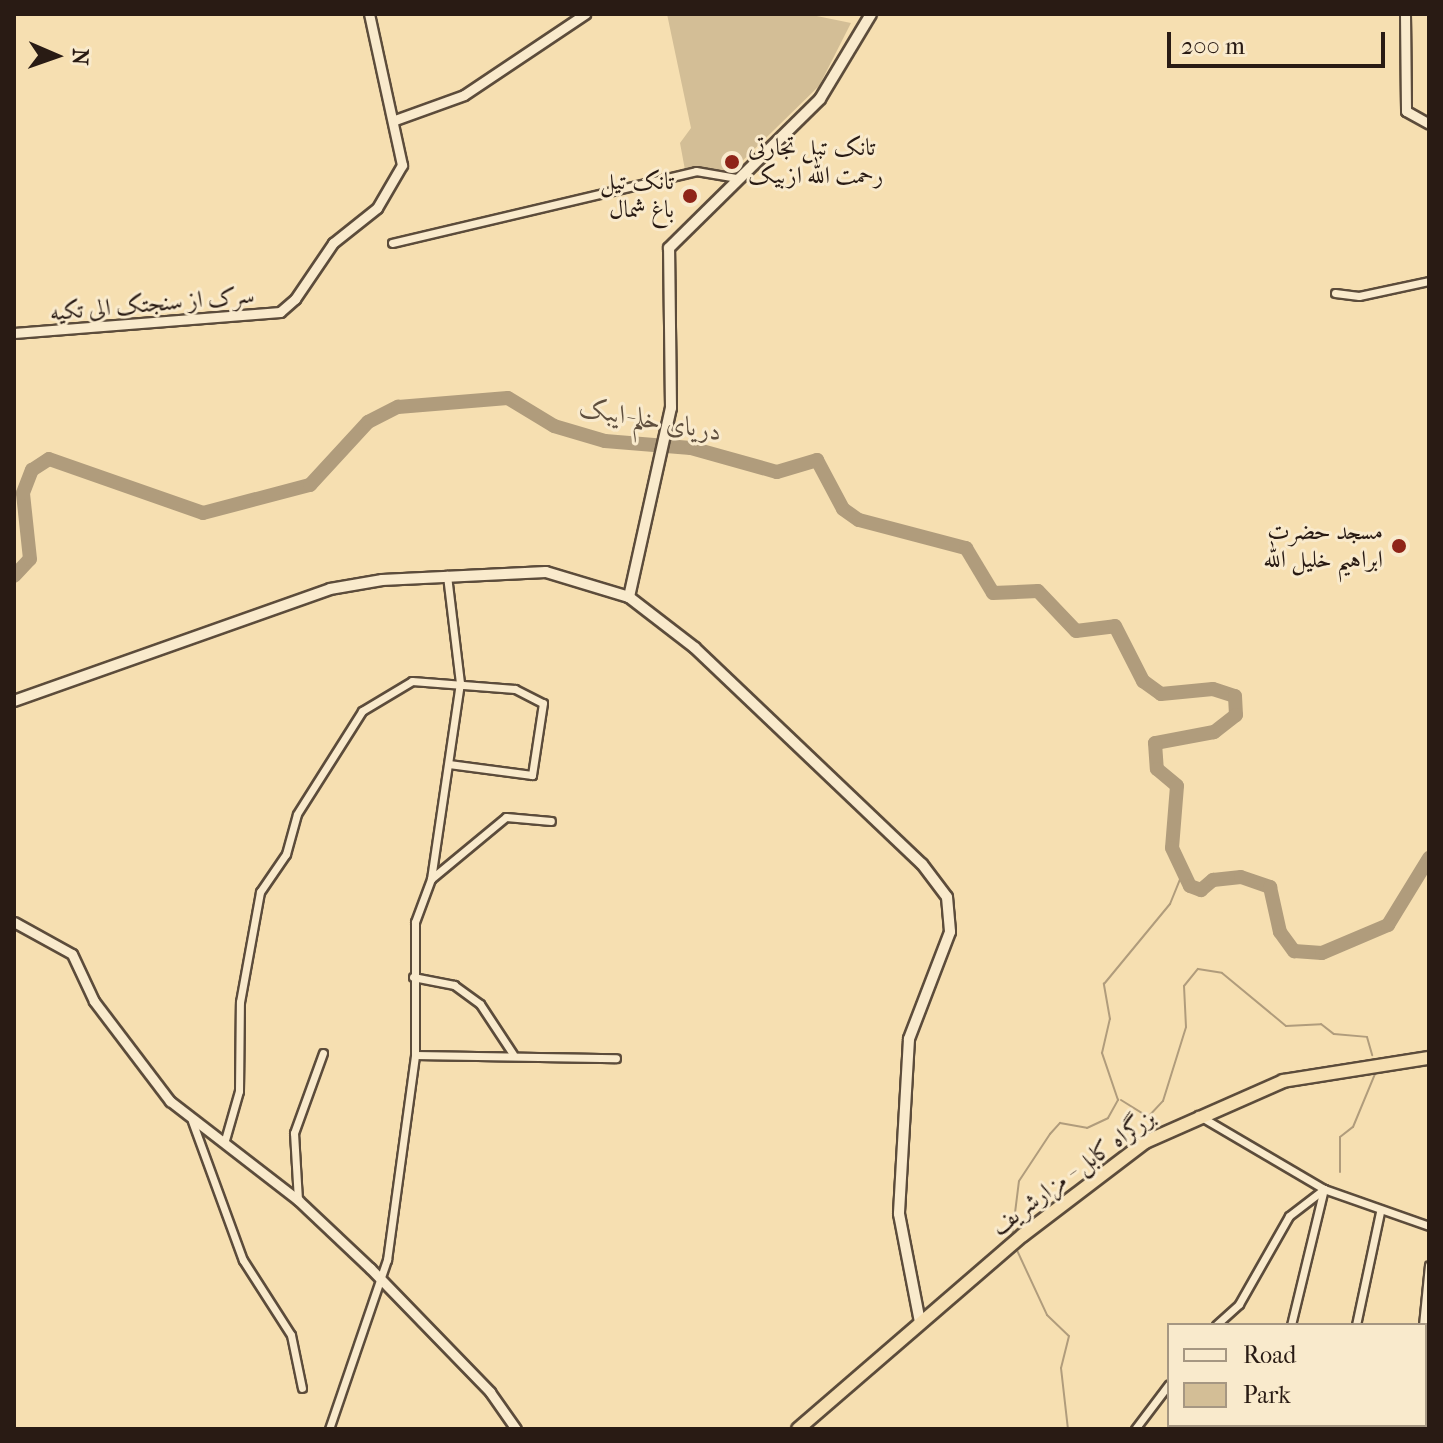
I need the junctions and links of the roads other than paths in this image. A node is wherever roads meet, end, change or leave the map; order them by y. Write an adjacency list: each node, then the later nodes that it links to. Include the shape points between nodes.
1 (369, 14): 5 (street, سرک از سنجتک الی تکیه)
2 (585, 14): 5 (street, via 464,95)
3 (871, 14): 7 (main road, via 820,99)
4 (1405, 14): 6 (street, via 1406,111)
5 (395, 120): 11 (street, سرک از سنجتک الی تکیه, via 402,165 393,186 333,243 280,312)
6 (1429, 124)
7 (737, 178): 8 (street, via 696,171); 13 (main road, via 669,248 671,408)
8 (392, 243)
9 (1429, 281): 10 (street, via 1359,296)
10 (1335, 293)
11 (14, 333)
12 (447, 573): 13 (main road, via 546,572); 14 (street); 15 (main road, via 330,589)
13 (629, 597): 35 (main road, via 706,659 922,864 947,897 950,932 909,1039 899,1214)
14 (460, 683): 16 (street); 16 (street, via 515,689 543,703 532,775); 28 (street, via 412,681 389,689 362,711 297,814 286,854 260,892 240,1002 239,1091)
15 (14, 701)
16 (449, 764): 18 (street)
17 (551, 821): 18 (street, via 506,817)
18 (431, 879): 20 (street, via 415,922)
19 (14, 922): 27 (street, via 72,954 94,1001)
20 (413, 977): 22 (street, via 454,985 480,1004); 23 (street)
21 (323, 1053): 30 (street, via 294,1133)
22 (513, 1054): 23 (street); 24 (street)
23 (415, 1055): 34 (street)
24 (616, 1058)
25 (1429, 1058): 26 (highway, بزرگراه کابل - مزارشریف, via 1283,1081)
26 (1196, 1114): 29 (street); 35 (highway, بزرگراه کابل - مزارشریف, via 1145,1142)
27 (192, 1121): 28 (street); 41 (street, via 243,1260 291,1335)
28 (225, 1140): 30 (street)
29 (1324, 1189): 31 (street); 36 (street, via 1289,1216 1239,1304); 37 (street)
30 (298, 1200): 34 (street)
31 (1380, 1212): 32 (street); 38 (street)
32 (1429, 1226)
33 (1429, 1265): 39 (street)
34 (380, 1281): 42 (street); 43 (street, via 490,1392)
35 (920, 1322): 44 (highway, بزرگراه کابل - مزارشریف)
36 (1218, 1323)
37 (1291, 1323)
38 (1356, 1323)
39 (1423, 1323)
40 (1167, 1387): 45 (street)
41 (302, 1388)
42 (329, 1429)
43 (516, 1429)
44 (798, 1429)
45 (1135, 1429)

